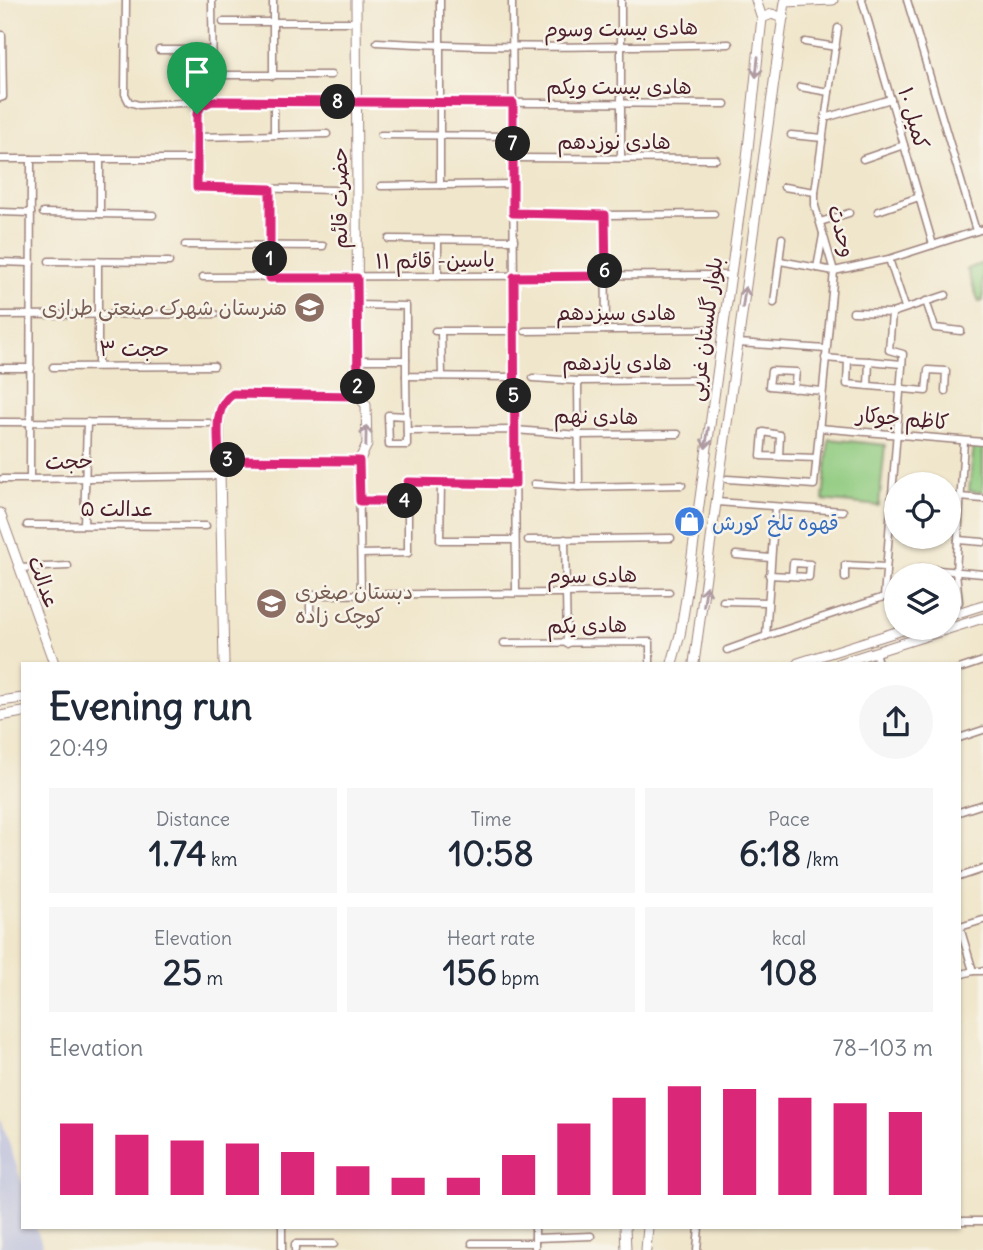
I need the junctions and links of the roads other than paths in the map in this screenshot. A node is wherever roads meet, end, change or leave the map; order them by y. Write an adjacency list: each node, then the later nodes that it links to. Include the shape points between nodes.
1 (126, 0): 37 (street, هادی بیست ویکم, via 125,94 129,102)
2 (212, 0): 29 (street)
3 (273, 0): 17 (street)
4 (356, 0): 18 (main road, حضرت قائم)
5 (440, 0): 24 (street)
6 (512, 0): 25 (street)
7 (621, 0): 26 (street)
8 (756, 0): 14 (main road, بلوار گلستان غربی)
9 (833, 0): 13 (main road)
10 (862, 0): 36 (street, کمیل ۱۰)
11 (907, 0): 81 (street)
12 (782, 1): 13 (main road); 15 (main road, بلوار گلستان غربی)
13 (802, 2): 15 (main road, via 789,8)
14 (762, 18): 15 (main road, via 772,14); 100 (main road, بلوار گلستان غربی, one-way to 100)
15 (783, 18): 123 (main road, بلوار گلستان غربی, one-way to 15)
16 (223, 22): 17 (street)
17 (273, 22): 18 (street); 32 (street)
18 (356, 22): 39 (main road, حضرت قائم)
19 (838, 28): 27 (street, وحدت)
20 (2, 35): 35 (street)
21 (377, 42): 24 (street, هادی بیست وسوم)
22 (805, 42): 27 (street)
23 (729, 44): 26 (street, هادی بیست وسوم)
24 (439, 46): 25 (street, هادی بیست وسوم); 40 (street)
25 (512, 46): 26 (street, هادی بیست وسوم); 41 (street)
26 (621, 47): 42 (street)
27 (836, 47): 34 (street, وحدت)
28 (159, 50): 29 (street)
29 (212, 50): 37 (street)
30 (226, 75): 32 (street)
31 (331, 75): 32 (street)
32 (272, 76)
33 (800, 88): 34 (street)
34 (829, 92): 44 (street, وحدت)
35 (0, 98)
36 (891, 99): 44 (street); 53 (street, کمیل ۱۰)
37 (209, 101): 38 (street, هادی بیست ویکم); 51 (street, via 197,114)
38 (274, 102): 39 (street, هادی بیست ویکم); 46 (street)
39 (356, 102): 40 (street, هادی بیست ویکم); 106 (main road, حضرت قائم)
40 (438, 102): 41 (street, هادی بیست ویکم); 49 (street)
41 (513, 103): 42 (street, هادی بیست ویکم); 50 (street)
42 (621, 103): 43 (street, هادی بیست ویکم); 55 (street)
43 (725, 104)
44 (825, 118): 52 (street, وحدت)
45 (327, 134): 46 (street)
46 (274, 135): 51 (street)
47 (381, 135): 49 (street)
48 (791, 135): 52 (street)
49 (438, 136): 50 (street); 63 (street)
50 (513, 136): 54 (street)
51 (197, 137): 59 (street)
52 (823, 138): 68 (street, وحدت)
53 (904, 145): 61 (street); 69 (street, کمیل ۱۰)
54 (513, 158): 55 (street, هادی نوزدهم); 62 (street)
55 (621, 158): 60 (street, هادی نوزدهم)
56 (0, 159): 57 (street)
57 (31, 159): 58 (street); 72 (street, حجت)
58 (100, 159): 59 (street); 76 (street)
59 (196, 159): 66 (street, via 197,187)
60 (716, 159)
61 (863, 159)
62 (513, 184): 63 (street); 74 (street)
63 (440, 185): 64 (street)
64 (382, 186)
65 (784, 187): 68 (street)
66 (270, 189): 67 (street); 89 (street)
67 (334, 190)
68 (815, 192): 80 (street, وحدت)
69 (919, 197): 70 (street); 88 (street, کمیل ۱۰)
70 (878, 211)
71 (0, 212): 72 (street)
72 (31, 213): 96 (street, حجت)
73 (43, 213): 76 (street)
74 (513, 213): 79 (street); 86 (street)
75 (849, 213): 80 (street)
76 (100, 214): 78 (street)
77 (713, 214): 79 (street)
78 (153, 215)
79 (605, 215): 101 (street)
80 (820, 222): 82 (street, وحدت)
81 (979, 230): 88 (street)
82 (823, 233): 98 (street); 99 (street, وحدت)
83 (782, 238): 94 (street)
84 (389, 239): 85 (street)
85 (438, 240): 86 (street); 103 (street)
86 (514, 240): 104 (street)
87 (185, 245): 89 (street)
88 (933, 245): 91 (street)
89 (270, 246): 90 (street); 105 (street)
90 (323, 246)
91 (889, 259): 99 (street); 111 (street)
92 (49, 261): 93 (street)
93 (98, 261): 97 (street); 115 (street)
94 (780, 261): 98 (street); 109 (street)
95 (0, 262): 96 (street)
96 (31, 262): 113 (street, حجت)
97 (169, 262)
98 (817, 268): 99 (street)
99 (834, 271): 124 (street, وحدت)
100 (730, 275): 101 (street, یاسین- قائم ۱۱); 216 (main road, بلوار گلستان غربی, one-way to 216)
101 (606, 276): 104 (street, یاسین- قائم ۱۱); 119 (street)
102 (203, 277): 105 (street, یاسین- قائم ۱۱)
103 (438, 277): 104 (street, یاسین- قائم ۱۱); 106 (street, یاسین- قائم ۱۱)
104 (514, 277): 120 (street)
105 (270, 278): 106 (street, یاسین- قائم ۱۱)
106 (357, 278): 110 (main road, حضرت قائم)
107 (946, 295): 108 (street)
108 (926, 301): 111 (street); 122 (street, via 935,328)
109 (774, 303)
110 (358, 305): 126 (main road, حضرت قائم); 127 (street, via 406,306)
111 (905, 307): 114 (street)
112 (853, 312): 114 (street)
113 (31, 313): 115 (street); 117 (street); 135 (street, حجت)
114 (892, 313): 130 (street, via 889,350 903,354)
115 (98, 314): 116 (street); 131 (street)
116 (215, 314)
117 (0, 315)
118 (708, 329): 119 (street, هادی سیزدهم)
119 (606, 330): 121 (street, هادی سیزدهم)
120 (514, 331): 137 (street, via 438,331); 138 (street)
121 (525, 331)
122 (961, 331)
123 (738, 343): 124 (street); 181 (main road, بلوار گلستان غربی)
124 (826, 349): 125 (street, وحدت)
125 (825, 358): 128 (street); 145 (street, وحدت)
126 (358, 360): 127 (street); 147 (main road, حضرت قائم)
127 (406, 360): 136 (street)
128 (848, 360): 129 (street); 142 (street, via 847,384)
129 (869, 361): 130 (street); 142 (street)
130 (902, 364): 144 (street)
131 (98, 365): 132 (street, حجت ۳); 133 (street, حجت ۳)
132 (214, 366)
133 (53, 367)
134 (0, 368): 135 (street)
135 (31, 369): 149 (street, حجت)
136 (406, 376): 137 (street); 148 (street)
137 (442, 376): 138 (street)
138 (514, 377): 154 (street)
139 (533, 378): 141 (street, هادی یازدهم)
140 (701, 380): 141 (street, هادی یازدهم)
141 (578, 381): 157 (street)
142 (867, 386): 144 (street)
143 (794, 388): 143 (street, via 796,372 771,371 769,386); 145 (street)
144 (900, 389): 146 (street, via 926,391 928,370 946,371); 156 (street)
145 (822, 391): 153 (street, وحدت)
146 (945, 391)
147 (358, 396): 163 (main road, via 233,394 221,405); 164 (main road, حضرت قائم, one-way to 147, via 367,445 366,405)
148 (406, 416): 155 (street); 155 (street, via 388,415 389,445 407,445)
149 (30, 421): 150 (street); 151 (street); 169 (street, حجت)
150 (0, 422)
151 (88, 422): 152 (street); 167 (street)
152 (209, 423)
153 (819, 428): 156 (street, کاظم جوکار); 162 (street, وحدت)
154 (515, 430): 155 (street, هادی نهم); 157 (street, هادی نهم); 173 (street)
155 (407, 431)
156 (897, 434): 159 (street, کاظم جوکار); 165 (street)
157 (579, 435): 158 (street, هادی نهم); 176 (street)
158 (678, 435)
159 (964, 441): 160 (street, کاظم جوکار); 171 (street)
160 (983, 442)
161 (779, 457): 161 (street, via 761,456 763,432 780,435); 162 (street)
162 (816, 458): 170 (street, وحدت, via 814,485)
163 (219, 460): 164 (main road); 166 (main road)
164 (359, 461): 179 (street)
165 (895, 472)
166 (220, 476): 167 (street, حجت); 226 (main road)
167 (87, 477): 169 (street, حجت); 186 (street)
168 (2, 479): 169 (street)
169 (30, 479)
170 (727, 479)
171 (961, 483)
172 (441, 484): 173 (street); 180 (street, via 408,482); 190 (street, via 440,540)
173 (515, 484): 190 (street)
174 (534, 484): 176 (street)
175 (682, 485): 176 (street)
176 (579, 486)
177 (961, 497): 178 (street)
178 (983, 499)
179 (360, 501): 180 (street); 194 (street)
180 (407, 501): 194 (street, via 408,553)
181 (717, 502): 182 (street); 219 (main road, بلوار گلستان غربی, one-way to 181)
182 (775, 507): 183 (street); 196 (street)
183 (843, 511)
184 (0, 513): 199 (main road, عدالت)
185 (27, 525): 186 (street, عدالت ۵)
186 (85, 525): 187 (street, عدالت ۵)
187 (206, 526)
188 (671, 538): 189 (street)
189 (565, 539): 191 (street); 207 (street)
190 (515, 540): 206 (street)
191 (528, 540)
192 (961, 540): 193 (street)
193 (983, 542)
194 (361, 554): 208 (street)
195 (736, 555): 196 (street)
196 (770, 558): 202 (street)
197 (68, 566): 199 (street)
198 (884, 567): 204 (street, via 845,565)
199 (20, 568): 225 (main road, عدالت)
200 (961, 572): 201 (street)
201 (983, 574)
202 (769, 575): 203 (street); 211 (street)
203 (792, 576): 203 (street, via 793,563 810,564 810,577)
204 (845, 578)
205 (669, 592): 207 (street, هادی سوم)
206 (516, 593): 207 (street, هادی سوم); 208 (street, هادی سوم)
207 (566, 593): 221 (street)
208 (361, 594): 214 (street, هادی سوم, via 310,595)
209 (884, 597): 217 (street)
210 (723, 601): 211 (street)
211 (768, 601): 217 (street)
212 (983, 605): 213 (main road)
213 (961, 612)
214 (310, 617)
215 (983, 618): 223 (main road)
216 (680, 635): 219 (main road, via 688,645); 228 (main road, بلوار گلستان غربی)
217 (766, 636): 222 (street)
218 (884, 636): 230 (main road)
219 (699, 639): 229 (main road, بلوار گلستان غربی)
220 (504, 643): 221 (street, هادی یکم)
221 (567, 644): 227 (street, هادی یکم, via 650,642)
222 (727, 650)
223 (875, 652): 231 (main road); 232 (street)
224 (983, 661): 233 (street)
225 (54, 662)
226 (224, 662)
227 (650, 662)
228 (672, 662)
229 (694, 662)
230 (801, 662)
231 (843, 662)
232 (878, 662)
233 (961, 668)
234 (21, 698): 235 (main road)
235 (0, 701)
236 (21, 712): 237 (main road)
237 (0, 716)
238 (983, 730): 239 (street)
239 (961, 737)
240 (983, 804): 241 (street)
241 (961, 811)
242 (983, 870): 243 (street)
243 (961, 876)
244 (983, 920): 245 (street)
245 (961, 925)
246 (962, 945): 247 (street)
247 (973, 971): 248 (street); 249 (street)
248 (983, 971)
249 (961, 974)
250 (961, 1221): 251 (street)
251 (983, 1222)
252 (282, 1229): 261 (street)
253 (625, 1229): 263 (main road)
254 (648, 1229): 264 (main road)
255 (699, 1229): 265 (street)
256 (591, 1236): 259 (street)
257 (472, 1243): 260 (street)
258 (334, 1244): 262 (street, via 295,1244)
259 (535, 1244): 260 (street)
260 (523, 1247)
261 (282, 1250)
262 (295, 1250)
263 (626, 1250)
264 (646, 1250)
265 (697, 1250)

